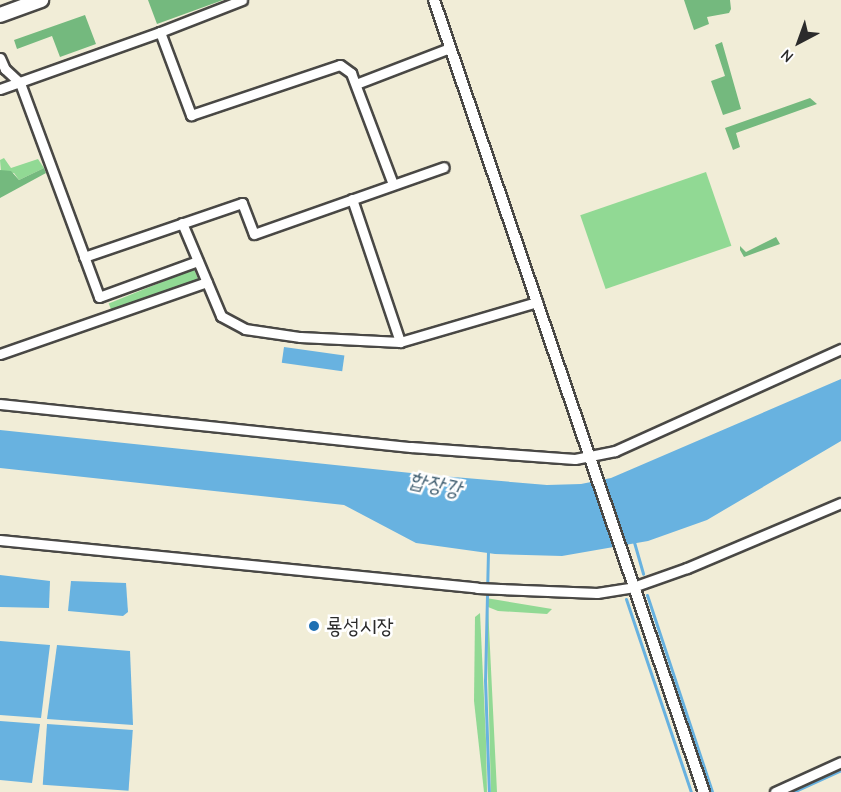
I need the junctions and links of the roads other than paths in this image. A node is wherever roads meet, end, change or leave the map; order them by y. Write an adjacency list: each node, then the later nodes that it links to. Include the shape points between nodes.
1 (41, 0): 4 (main road)
2 (242, 0): 5 (street)
3 (434, 0): 6 (street)
4 (0, 15)
5 (160, 32): 8 (street); 9 (street, via 190,115 340,65 351,73)
6 (450, 48): 9 (street); 19 (street)
7 (0, 58): 8 (street)
8 (20, 83): 10 (street); 15 (street)
9 (356, 84): 12 (street)
10 (0, 89)
11 (444, 167): 12 (street)
12 (393, 184): 13 (street)
13 (352, 199): 14 (street, via 254,234 242,203); 21 (street)
14 (182, 223): 15 (street); 16 (street)
15 (84, 257): 18 (street)
16 (198, 261): 17 (street); 18 (street)
17 (207, 282): 20 (street); 21 (street, via 221,316 245,328 300,337)
18 (99, 297): 20 (street)
19 (537, 302): 21 (street); 25 (street)
20 (106, 316): 23 (street)
21 (400, 342)
22 (841, 349): 25 (street)
23 (0, 354)
24 (0, 404): 25 (street)
25 (590, 462): 28 (street)
26 (841, 503): 28 (street)
27 (0, 540): 28 (street, via 490,589 589,593)
28 (633, 587): 30 (street)
29 (841, 762): 31 (street)
30 (704, 792)
31 (775, 792)

